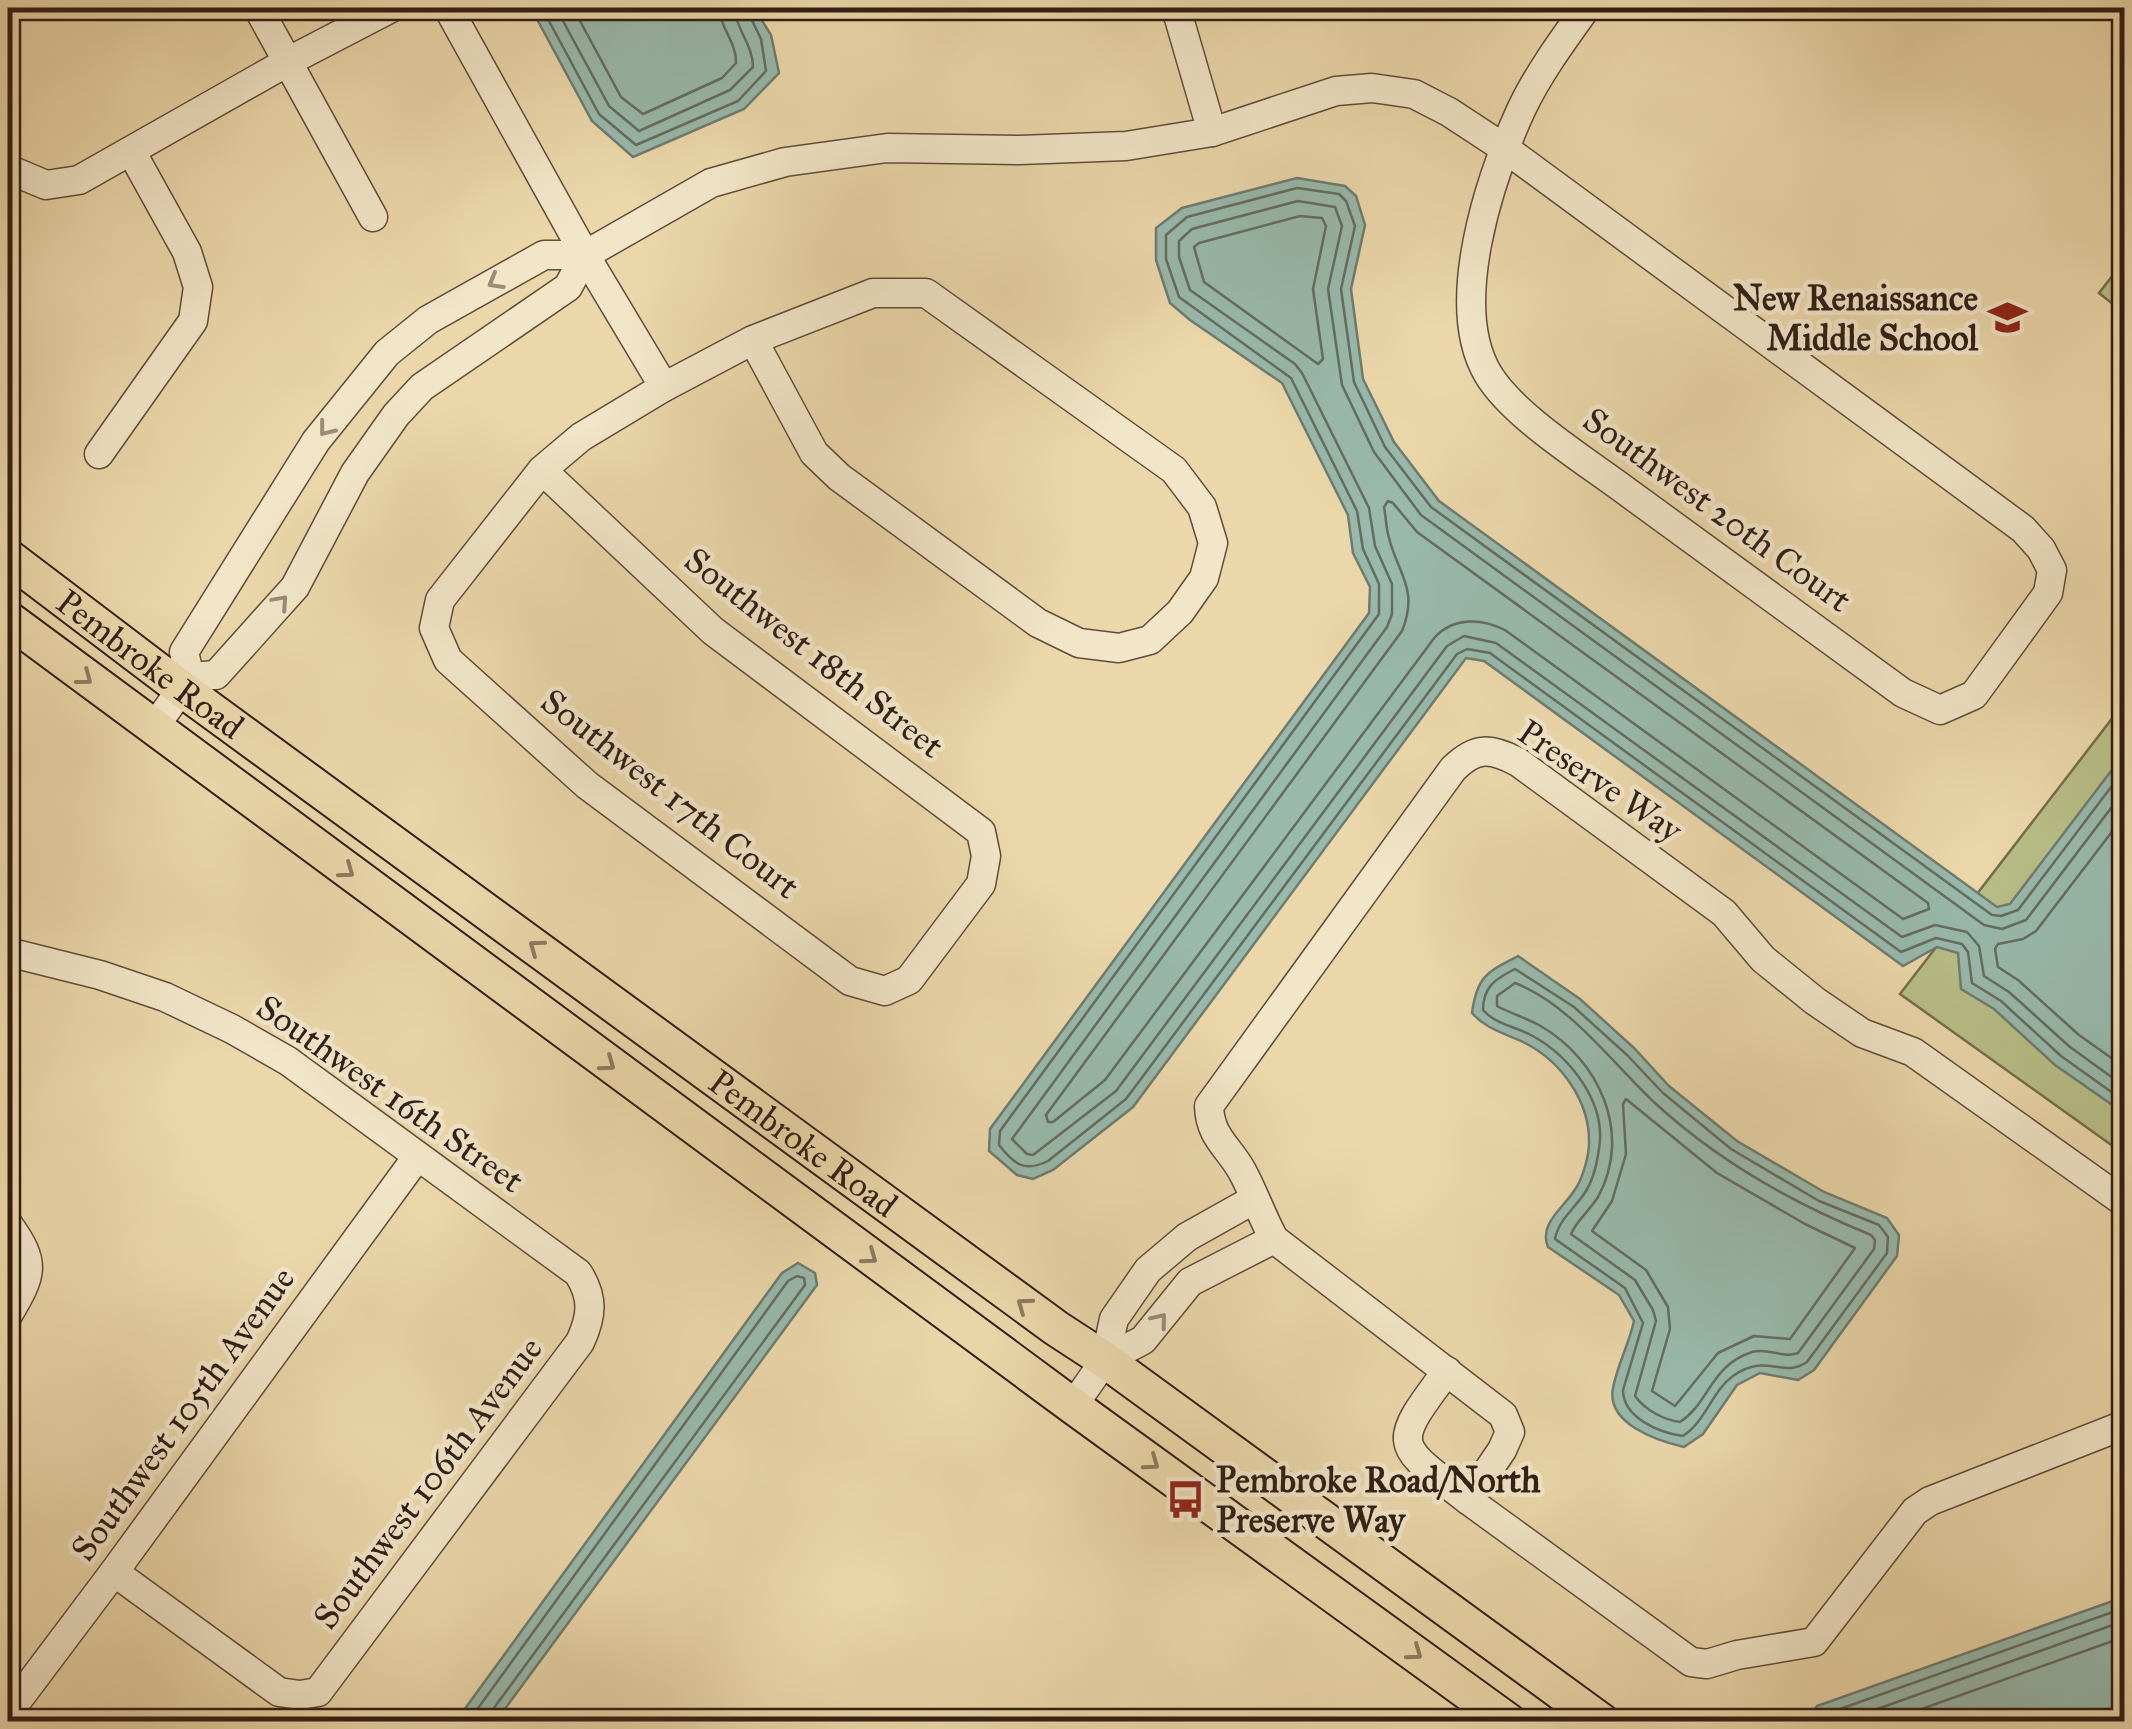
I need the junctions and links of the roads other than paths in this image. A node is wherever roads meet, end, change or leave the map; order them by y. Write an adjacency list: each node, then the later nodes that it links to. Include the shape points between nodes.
1 (258, 8): 6 (street)
2 (391, 8): 6 (street)
3 (448, 8): 12 (street)
4 (1176, 8): 7 (street)
5 (1586, 8): 8 (street, via 1522,109)
6 (289, 60): 9 (street); 11 (street)
7 (1212, 132): 8 (street, via 1336,91 1372,88 1414,94); 12 (street, via 1126,146 887,148 786,162 711,182)
8 (1506, 150): 8 (street, Southwest 20th Court, via 1479,232 1470,290 1474,342 1488,375 1517,408 1572,451 1903,693 1940,710 1974,695 2048,593 2052,570 2041,549)
9 (131, 151): 10 (street, via 79,180 46,185); 17 (street, via 187,252 198,287 193,321)
10 (8, 168)
11 (374, 217)
12 (585, 255): 14 (street, one-way to 14, via 544,254 428,320); 15 (street); 16 (street, via 568,287)
13 (753, 340): 13 (street, via 814,453 1038,623 1079,643 1119,648 1150,640 1204,578 1213,542 1202,507 1174,470 926,293 873,294); 15 (street)
14 (370, 374): 16 (street); 21 (street, one-way to 21, via 316,441 184,652)
15 (664, 387): 18 (street, via 581,437)
16 (404, 406): 21 (street, one-way to 16, via 216,675 294,587 355,473)
17 (99, 454)
18 (542, 470): 24 (street, Southwest 18th Street, via 713,631 981,832 986,856 980,884 910,980); 24 (street, Southwest 17th Court, via 440,600 434,628 448,660 587,785 850,980)
19 (8, 557): 21 (main road, Pembroke Road)
20 (8, 619): 22 (main road, Pembroke Road, one-way to 22)
21 (186, 683): 22 (street); 34 (main road, Pembroke Road, one-way to 21)
22 (152, 728): 36 (main road, Pembroke Road, one-way to 36)
23 (8, 952): 25 (street, Southwest 16th Street, via 165,997 232,1029)
24 (885, 991)
25 (417, 1157): 32 (street, Southwest 16th Street, via 578,1273); 39 (street, Southwest 105th Avenue)
26 (1253, 1200): 27 (street, Preserve Way, via 1243,1172 1210,1124 1209,1106 1453,769 1477,750 1496,750 1724,914 1815,1001 1862,1032 1913,1052); 29 (street); 30 (street, Preserve Way)
27 (2124, 1202)
28 (8, 1224): 33 (street, via 30,1265)
29 (1187, 1237): 31 (street); 34 (street, via 1128,1294 1108,1335)
30 (1274, 1239): 31 (street); 35 (street, Preserve Way)
31 (1209, 1272): 34 (street, one-way to 31, via 1144,1340 1190,1282)
32 (590, 1298): 39 (street, Southwest 106th Avenue, via 591,1320 580,1342 318,1692 279,1692)
33 (8, 1315)
34 (1105, 1360): 36 (street); 42 (main road, Pembroke Road)
35 (1447, 1371): 38 (street, via 1411,1419 1407,1445); 38 (street, Preserve Way, via 1504,1415 1510,1432)
36 (1072, 1406): 41 (main road, Pembroke Road, one-way to 41)
37 (2124, 1425): 38 (street, via 1915,1511 1814,1642 1707,1664 1691,1662)
38 (1468, 1500)
39 (114, 1572): 40 (street, Southwest 105th Avenue)
40 (8, 1713)
41 (1509, 1722)
42 (1602, 1722)

